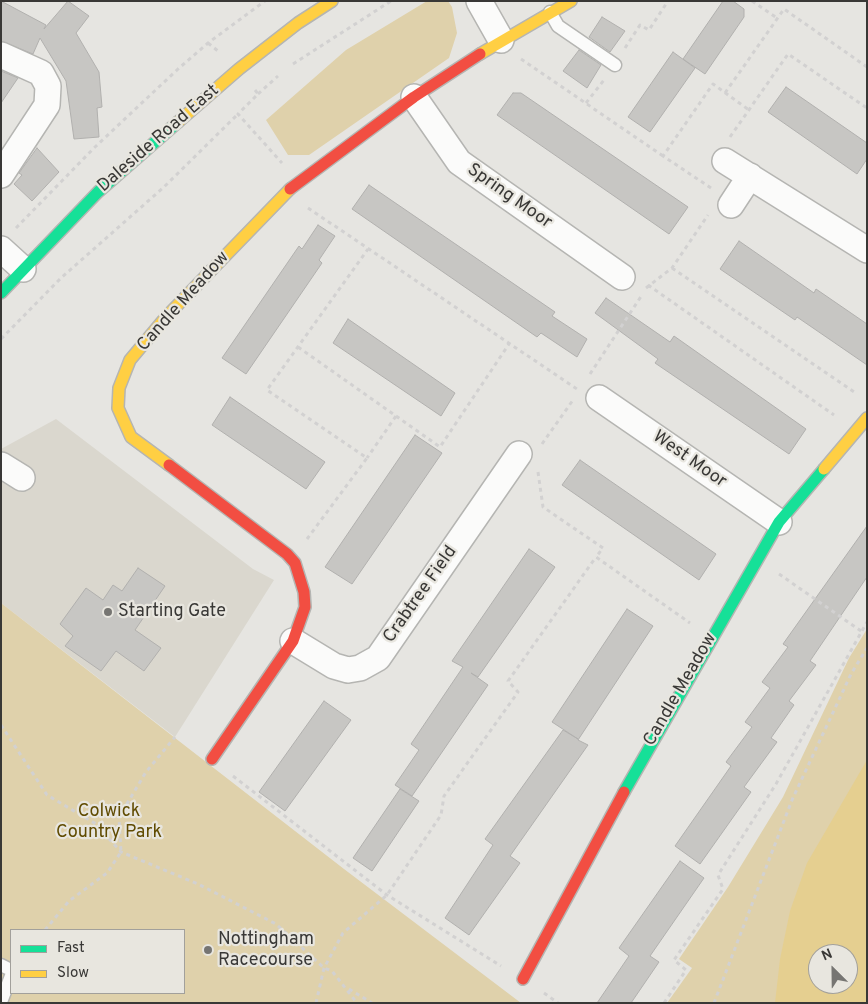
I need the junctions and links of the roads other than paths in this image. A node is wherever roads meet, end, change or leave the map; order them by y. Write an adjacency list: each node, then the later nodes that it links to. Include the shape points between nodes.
1 (332, 1): 15 (street, Daleside Road East, via 239,69 98,192)
2 (478, 1): 5 (street)
3 (571, 1): 4 (street, Candle Meadow)
4 (550, 12): 5 (street, Candle Meadow); 7 (lane, via 558,26)
5 (501, 40): 8 (street, Candle Meadow)
6 (1, 55): 10 (street, via 41,74 48,86 47,105)
7 (615, 65)
8 (414, 97): 16 (street, Spring Moor, via 459,162); 24 (street, Candle Meadow, via 294,185 166,317 130,360 119,388 118,408 131,438 295,563 305,607)
9 (719, 158): 11 (street)
10 (1, 175)
11 (750, 176): 12 (street); 14 (street)
12 (726, 200)
13 (7, 240): 15 (street)
14 (867, 250)
15 (23, 269): 17 (street, Daleside Road East)
16 (622, 277)
17 (1, 293)
18 (599, 398): 23 (street, West Moor)
19 (867, 418): 23 (street, Candle Meadow)
20 (529, 450): 24 (street, Crabtree Field, via 378,658 360,668 348,670 334,666)
21 (1, 464): 22 (street)
22 (22, 478)
23 (779, 522): 27 (street, Candle Meadow, via 641,761)
24 (293, 641): 25 (street, Candle Meadow)
25 (212, 759)
26 (10, 979): 28 (lane)
27 (523, 979)
28 (1, 1002)

